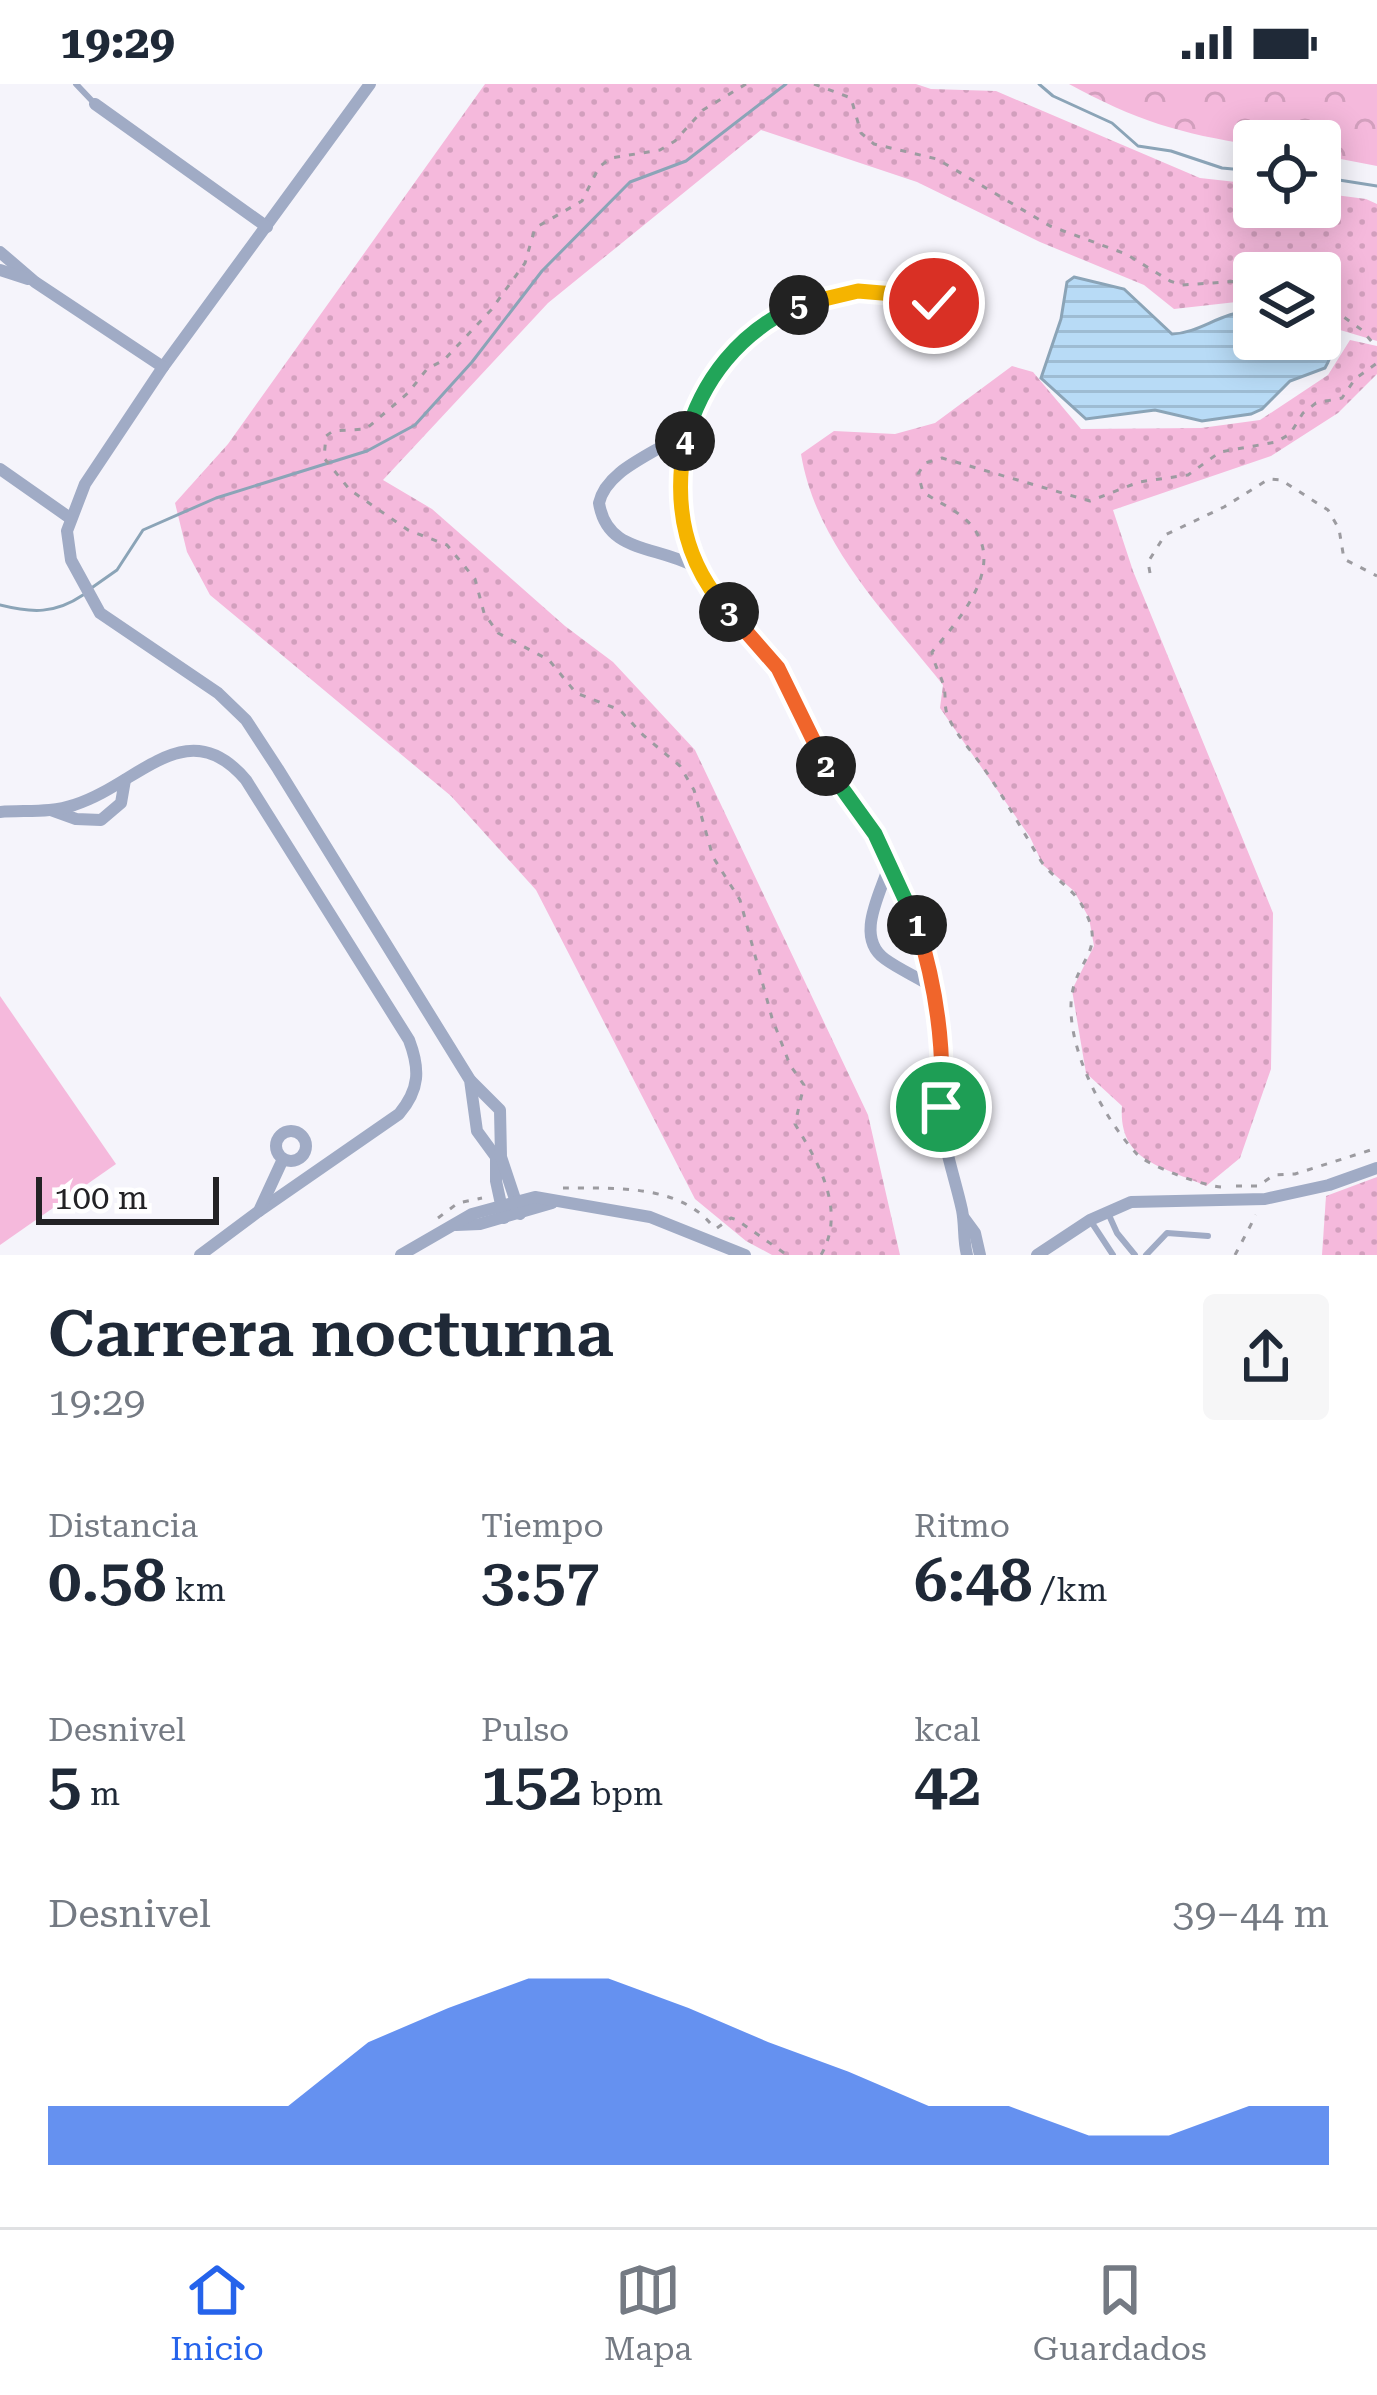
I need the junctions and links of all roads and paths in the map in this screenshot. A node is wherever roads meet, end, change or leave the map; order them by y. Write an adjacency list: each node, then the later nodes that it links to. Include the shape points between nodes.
1 (76, 84): 5 (lane)
2 (369, 84): 6 (street)
3 (746, 84): 44 (path, via 659,150 599,166 583,200 539,223 525,263 444,360 366,429 332,431 324,458 350,490 408,530 447,545 475,579 498,633 549,660 576,693 620,710 686,774 713,857 740,900 784,1051 804,1085 795,1124 830,1199)
4 (814, 84): 9 (path, via 851,98 861,133 874,144 937,159 1050,226 1126,254 1170,281)
5 (95, 104): 6 (street)
6 (267, 227): 15 (street)
7 (0, 252): 10 (street)
8 (0, 270): 10 (street)
9 (1233, 281)
10 (35, 282): 15 (street)
11 (906, 295): 16 (street, via 829,295 777,317 713,374)
12 (1341, 315): 13 (path)
13 (1377, 348)
14 (1377, 362): 28 (path, via 1342,398 1316,403 1276,442 1220,452 1188,475 1139,482 1101,500 942,458 918,474 923,491 964,518 985,544 977,590 932,660 954,729 1043,865 1089,918 1094,946 1071,1008 1101,1106 1136,1154 1206,1186 1258,1186)
15 (163, 367): 18 (street)
16 (689, 429): 19 (street, via 680,493); 19 (street, via 614,476 599,503 614,536)
17 (0, 469): 18 (street)
18 (70, 518): 27 (street, via 68,546 95,605 246,720)
19 (696, 568): 25 (street, via 778,668 814,748)
20 (1150, 573): 21 (path, via 1148,562 1166,535 1268,479 1328,510 1344,559)
21 (1377, 576)
22 (125, 780): 23 (street); 23 (street, via 121,803 100,820); 32 (street, via 188,750 231,762 418,1062 412,1098 399,1114)
23 (50, 810): 24 (street)
24 (0, 812)
25 (890, 860): 26 (street); 26 (street, via 870,924 873,944)
26 (934, 988): 36 (street, via 943,1128)
27 (470, 1080): 31 (street, via 500,1110 501,1157); 34 (street, via 477,1131 496,1157)
28 (1377, 1148)
29 (283, 1159): 32 (street)
30 (1377, 1168): 33 (street, via 1265,1199 1145,1199)
31 (519, 1208): 34 (street); 39 (street, via 535,1197 638,1214)
32 (259, 1211): 40 (street)
33 (1107, 1211): 37 (street); 49 (lane)
34 (502, 1212): 41 (street)
35 (1256, 1215): 51 (path)
36 (964, 1218): 45 (street); 46 (street)
37 (1090, 1220): 47 (street); 48 (lane)
38 (1208, 1236): 50 (lane, via 1167,1233)
39 (712, 1246): 42 (street); 43 (path, via 731,1219)
40 (200, 1255)
41 (401, 1255)
42 (745, 1255)
43 (787, 1255)
44 (821, 1255)
45 (967, 1255)
46 (980, 1255)
47 (1036, 1255)
48 (1112, 1255)
49 (1135, 1255)
50 (1146, 1255)
51 (1235, 1255)

